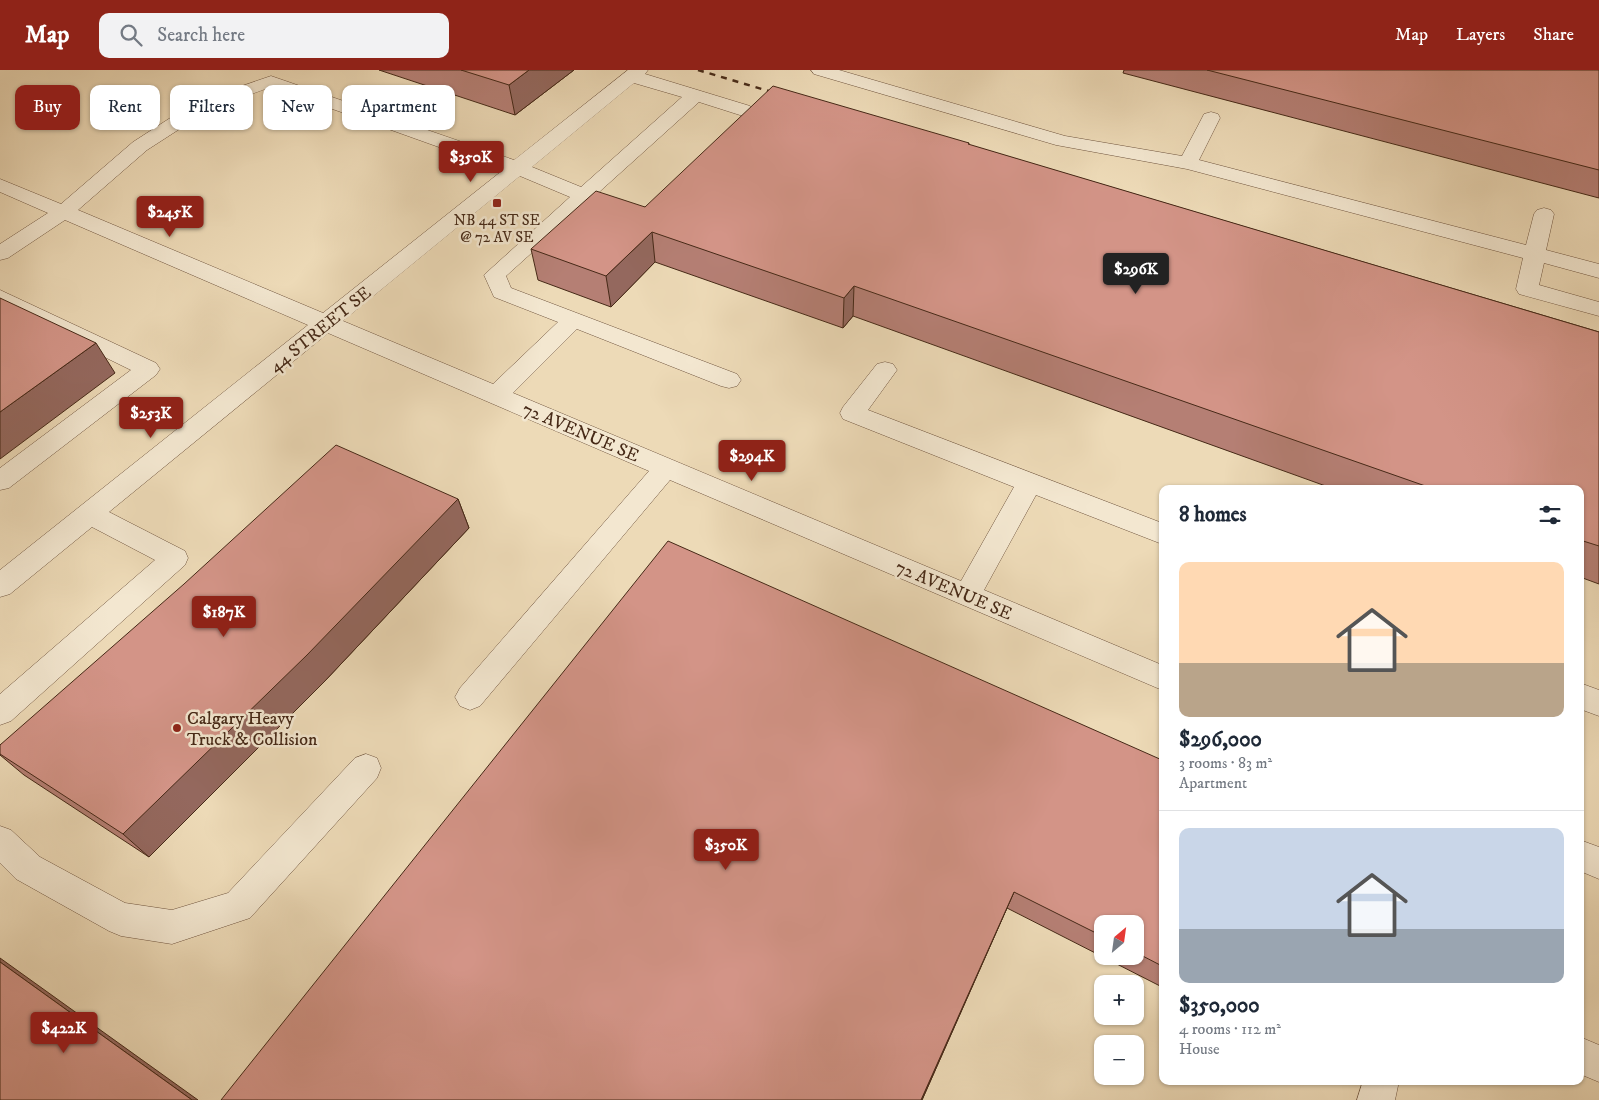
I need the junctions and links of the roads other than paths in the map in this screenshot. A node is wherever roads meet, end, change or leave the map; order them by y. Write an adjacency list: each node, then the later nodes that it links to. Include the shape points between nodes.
1 (820, 70): 6 (street, via 1064,140)
2 (635, 73): 3 (street); 7 (street, 44 STREET SE)
3 (695, 96): 4 (street); 10 (street)
4 (743, 110)
5 (1211, 118): 6 (street)
6 (1188, 163): 15 (street)
7 (517, 168): 10 (street); 12 (street, via 271,80 202,106 140,146); 20 (street, 44 STREET SE)
8 (0, 186): 9 (street, 72 AVENUE SE)
9 (20, 194): 11 (street); 12 (street, 72 AVENUE SE)
10 (583, 195): 19 (street, via 494,275 502,292)
11 (0, 206)
12 (64, 212): 14 (street); 20 (street, 72 AVENUE SE)
13 (1544, 214): 15 (street)
14 (0, 253)
15 (1536, 255): 16 (street); 18 (street, via 1527,289)
16 (1599, 271)
17 (0, 297): 25 (street, via 148,369)
18 (1599, 309)
19 (573, 320): 22 (street); 23 (street)
20 (326, 324): 23 (street, 72 AVENUE SE); 27 (street, 44 STREET SE)
21 (885, 370): 26 (street, via 852,413)
22 (729, 380)
23 (495, 396): 24 (street, 72 AVENUE SE)
24 (666, 468): 30 (street, 72 AVENUE SE); 32 (street)
25 (0, 481)
26 (1030, 482): 28 (street); 30 (street)
27 (90, 514): 29 (street, 44 STREET SE); 35 (street, via 175,558)
28 (1159, 533)
29 (0, 586)
30 (967, 595): 31 (street, 72 AVENUE SE)
31 (1159, 677)
32 (470, 697)
33 (1584, 697): 34 (street)
34 (1599, 703)
35 (0, 712)
36 (366, 768): 37 (street, via 238,906 172,927 121,919 28,868)
37 (0, 841)
38 (1584, 856): 39 (street)
39 (1599, 863)
40 (1584, 1057): 41 (street)
41 (1599, 1064)
42 (1380, 1085): 43 (street)
43 (1376, 1100)

